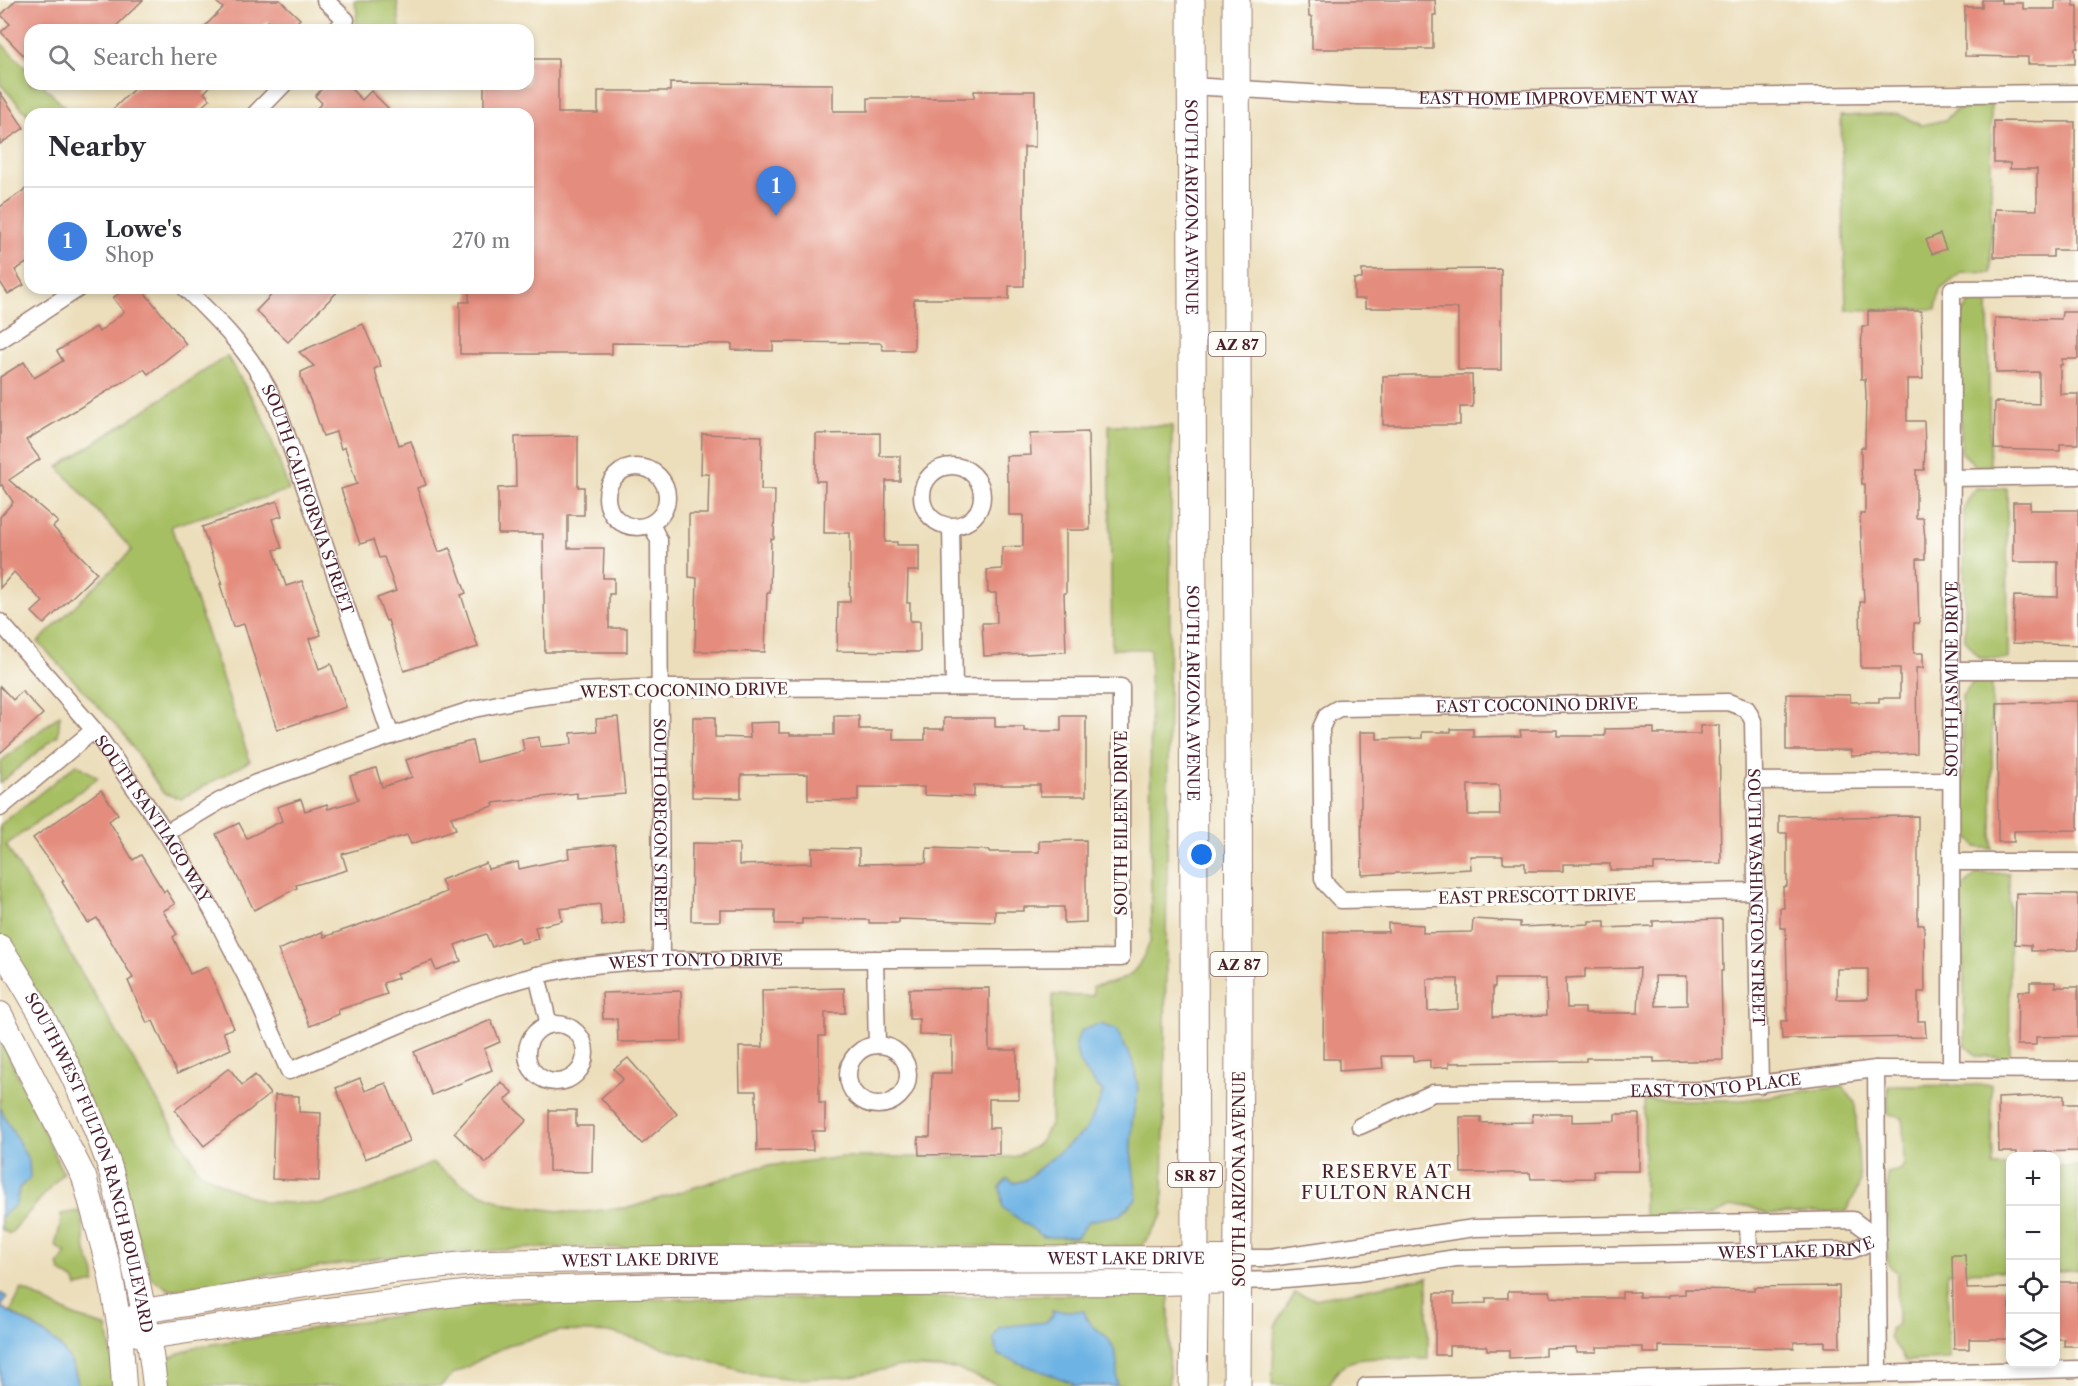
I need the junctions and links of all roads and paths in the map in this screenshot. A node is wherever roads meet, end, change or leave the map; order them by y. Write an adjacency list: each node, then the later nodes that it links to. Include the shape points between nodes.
1 (325, 0): 4 (street)
2 (1191, 0): 5 (main road, SOUTH ARIZONA AVENUE / AZ 87)
3 (1236, 0): 6 (main road, SOUTH ARIZONA AVENUE / AZ 87)
4 (340, 24)
5 (1191, 86): 6 (street, EAST HOME IMPROVEMENT WAY); 48 (main road, SOUTH ARIZONA AVENUE / AZ 87)
6 (1237, 89): 8 (street, EAST HOME IMPROVEMENT WAY, via 1476,99); 53 (main road, SOUTH ARIZONA AVENUE / AZ 87)
7 (278, 90): 9 (street)
8 (2078, 93)
9 (261, 108)
10 (2078, 288): 15 (street, SOUTH JASMINE DRIVE, via 1952,289)
11 (70, 294): 13 (street)
12 (191, 294): 26 (street, SOUTH CALIFORNIA STREET, via 245,351 276,404)
13 (0, 340)
14 (2078, 476): 15 (street)
15 (1951, 478): 19 (street, SOUTH JASMINE DRIVE)
16 (651, 524): 23 (street, SOUTH OREGON STREET, via 659,540)
17 (951, 527): 21 (street)
18 (0, 622): 25 (street, SOUTH SANTIAGO WAY)
19 (1951, 670): 20 (street); 27 (street, SOUTH JASMINE DRIVE)
20 (2078, 670)
21 (954, 687): 22 (street, WEST COCONINO DRIVE); 23 (street, WEST COCONINO DRIVE)
22 (1121, 687): 36 (street, SOUTH EILEEN DRIVE)
23 (660, 688): 26 (street, WEST COCONINO DRIVE, via 528,698 474,709); 38 (street, SOUTH OREGON STREET)
24 (1747, 709): 28 (street, SOUTH WASHINGTON STREET, via 1753,721); 33 (street, EAST COCONINO DRIVE, via 1728,702 1340,708 1327,714 1321,728)
25 (94, 730): 29 (street); 30 (street, SOUTH SANTIAGO WAY)
26 (391, 736): 30 (street, WEST COCONINO DRIVE, via 256,783)
27 (1950, 780): 28 (street); 31 (street, SOUTH JASMINE DRIVE)
28 (1754, 782): 34 (street, SOUTH WASHINGTON STREET)
29 (0, 808)
30 (166, 833): 46 (street, SOUTH SANTIAGO WAY, via 218,920)
31 (1952, 862): 32 (street); 44 (street, SOUTH JASMINE DRIVE)
32 (2078, 862)
33 (1325, 884): 34 (street, EAST PRESCOTT DRIVE, via 1341,900)
34 (1755, 891): 47 (street, SOUTH WASHINGTON STREET)
35 (0, 947): 55 (street, SOUTHWEST FULTON RANCH BOULEVARD, via 66,1060 108,1160)
36 (1121, 958): 37 (street, WEST TONTO DRIVE)
37 (874, 959): 38 (street, WEST TONTO DRIVE); 42 (street)
38 (660, 960): 39 (street, WEST TONTO DRIVE)
39 (537, 975): 41 (street); 46 (street, WEST TONTO DRIVE, via 455,1002)
40 (0, 1014): 56 (street, SOUTHWEST FULTON RANCH BOULEVARD, via 84,1177 110,1272)
41 (549, 1025)
42 (877, 1045)
43 (1876, 1069): 44 (street, EAST TONTO PLACE); 47 (street, EAST TONTO PLACE); 51 (street)
44 (1951, 1069): 45 (street, EAST TONTO PLACE)
45 (2078, 1070)
46 (289, 1071)
47 (1760, 1085): 49 (street, EAST TONTO PLACE, via 1709,1090 1433,1094)
48 (1194, 1092): 54 (main road, SOUTH ARIZONA AVENUE / SR 87)
49 (1360, 1126)
50 (1748, 1222): 51 (street, WEST LAKE DRIVE, via 1853,1220); 52 (street); 53 (street, WEST LAKE DRIVE, via 1474,1228 1270,1258)
51 (1878, 1239): 52 (street, WEST LAKE DRIVE, via 1852,1250); 59 (street)
52 (1749, 1252): 53 (street, WEST LAKE DRIVE, via 1456,1258 1357,1273 1273,1280)
53 (1238, 1269): 54 (street, WEST LAKE DRIVE); 64 (main road, SOUTH ARIZONA AVENUE / AZ 87)
54 (1194, 1270): 55 (street, WEST LAKE DRIVE, via 1157,1259 486,1262 393,1271); 57 (street, WEST LAKE DRIVE, via 488,1290); 63 (main road, SOUTH ARIZONA AVENUE)
55 (143, 1311): 56 (street, WEST LAKE DRIVE); 57 (street, SOUTHWEST FULTON RANCH BOULEVARD)
56 (120, 1329): 57 (street, WEST LAKE DRIVE); 61 (street, SOUTHWEST FULTON RANCH BOULEVARD)
57 (148, 1337): 62 (street, SOUTHWEST FULTON RANCH BOULEVARD)
58 (2078, 1369): 59 (street)
59 (1879, 1373): 60 (street)
60 (1683, 1383): 65 (street)
61 (124, 1386)
62 (155, 1386)
63 (1193, 1386)
64 (1237, 1386)
65 (1366, 1386)

